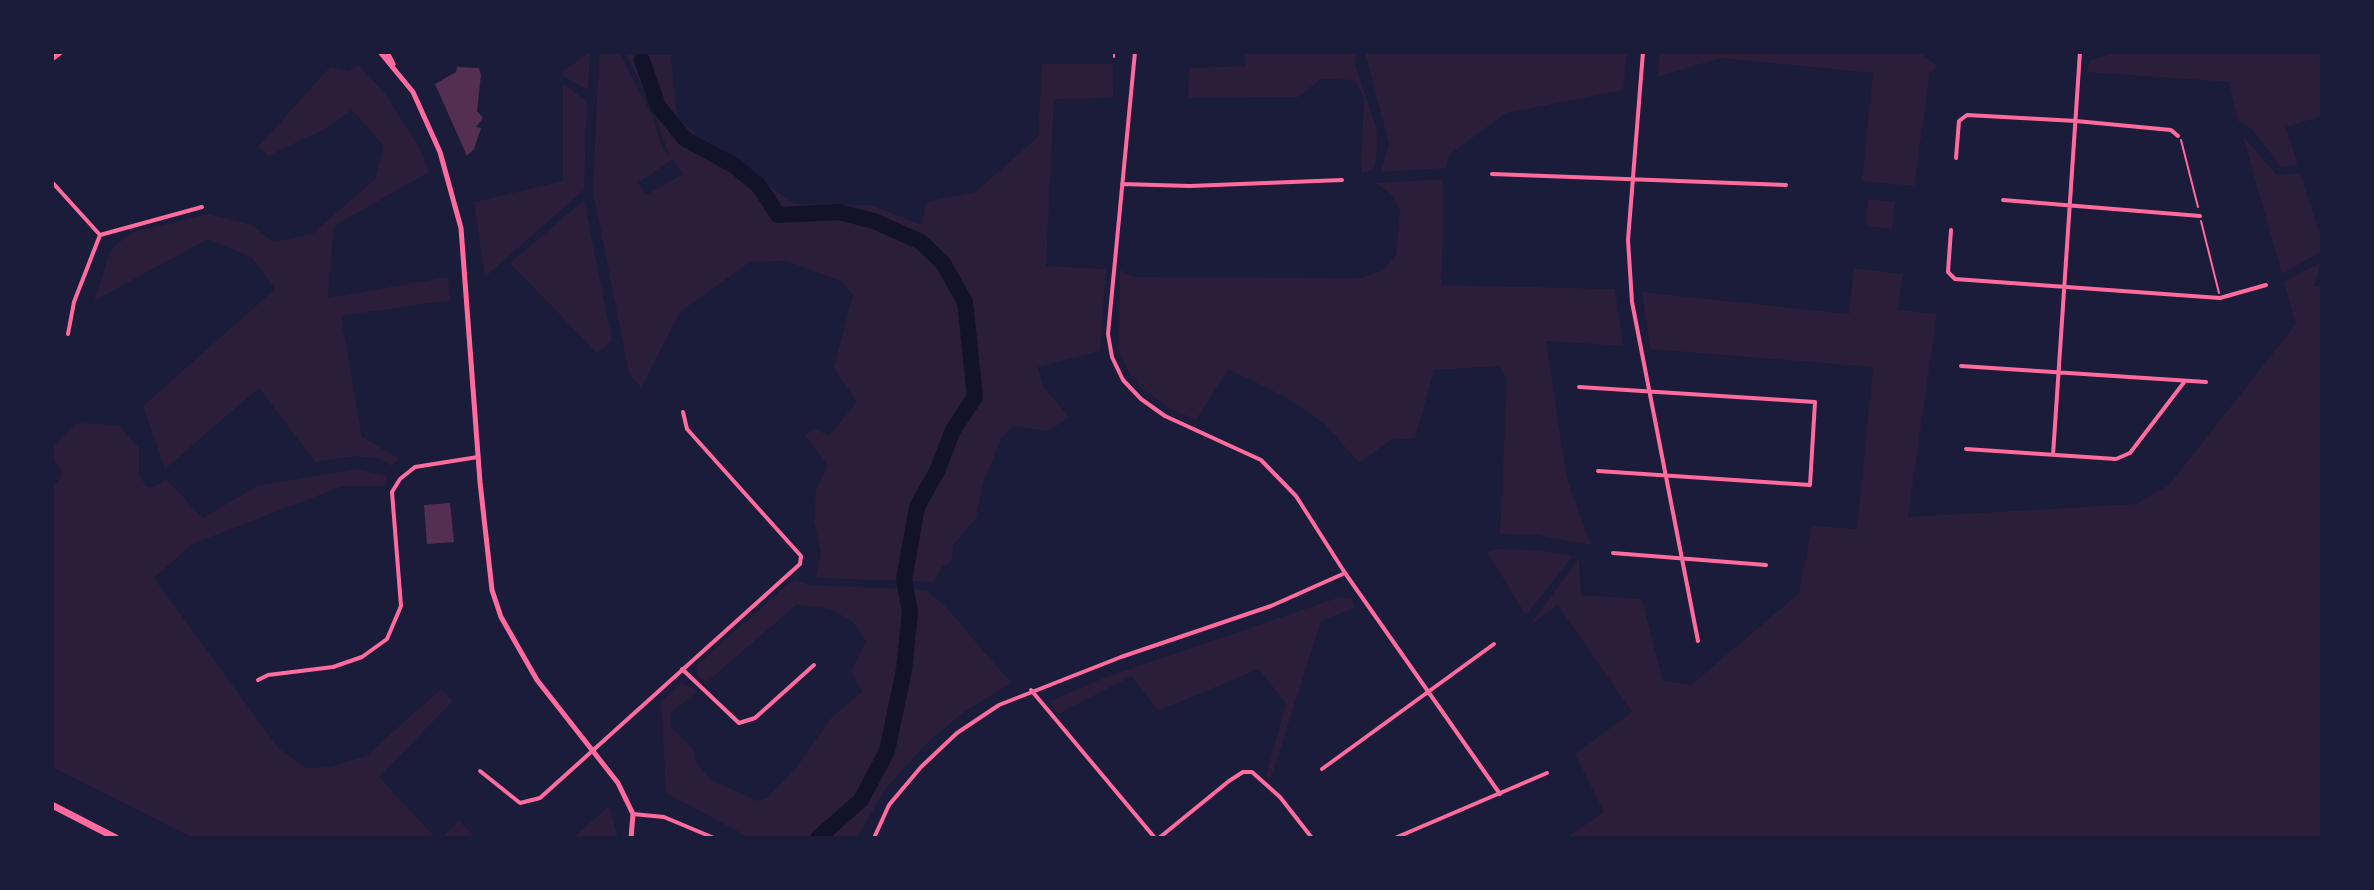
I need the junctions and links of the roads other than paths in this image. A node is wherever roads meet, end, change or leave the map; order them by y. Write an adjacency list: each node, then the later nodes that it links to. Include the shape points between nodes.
1 (61, 52): 7 (street)
2 (380, 52): 8 (street)
3 (387, 52): 8 (street)
4 (1135, 52): 16 (street)
5 (1643, 52): 13 (street)
6 (2080, 52): 9 (street)
7 (52, 59)
8 (394, 69): 36 (street, via 413,92 440,152 461,228)
9 (2076, 121): 10 (street, via 2171,130); 11 (street, via 1967,115 1959,121); 19 (street)
10 (2178, 136)
11 (1956, 158)
12 (1492, 174): 13 (street)
13 (1631, 177): 17 (street); 32 (street, via 1632,302)
14 (1342, 180): 16 (street)
15 (52, 182): 23 (street)
16 (1122, 184): 42 (street, via 1108,334 1123,380 1165,416 1261,460 1296,496)
17 (1786, 185)
18 (2003, 200): 19 (street)
19 (2070, 205): 21 (street); 25 (street)
20 (202, 207): 23 (street)
21 (2200, 216)
22 (1951, 230): 25 (street, via 1948,272 1955,279)
23 (100, 235): 26 (street, via 74,302)
24 (2266, 285): 25 (street, via 2220,298)
25 (2064, 287): 28 (street)
26 (68, 334)
27 (1961, 366): 28 (street)
28 (2058, 372): 29 (street); 35 (street)
29 (2185, 381): 30 (street); 35 (street, via 2130,453 2116,459)
30 (2206, 382)
31 (1579, 387): 32 (street)
32 (1649, 391): 38 (street); 38 (street, via 1815,402 1810,485)
33 (683, 412): 46 (street, via 687,429 801,561)
34 (1966, 449): 35 (street)
35 (2053, 455)
36 (478, 457): 47 (street, via 415,467 392,492 401,606 387,639 362,657 333,667); 50 (street, via 486,560 501,617 537,680)
37 (1598, 471): 38 (street)
38 (1667, 476): 40 (street)
39 (1613, 553): 40 (street)
40 (1683, 560): 41 (street); 43 (street)
41 (1766, 565)
42 (1345, 573): 48 (street, via 1271,606); 49 (street)
43 (1698, 641)
44 (1494, 644): 49 (street)
45 (814, 665): 46 (street, via 755,718 739,723)
46 (682, 669): 50 (street)
47 (258, 680)
48 (1031, 690): 60 (street, via 957,733 889,805); 61 (street)
49 (1428, 692): 51 (street); 54 (street)
50 (593, 749): 52 (street, via 540,798 527,803); 56 (street)
51 (1322, 769)
52 (480, 771)
53 (1547, 773): 54 (street)
54 (1500, 794): 63 (street)
55 (52, 805): 57 (highway)
56 (633, 814): 58 (street); 59 (street, via 664,817)
57 (116, 838)
58 (631, 838)
59 (714, 838)
60 (874, 838)
61 (1157, 838): 62 (street, via 1229,781 1252,772)
62 (1312, 838)
63 (1395, 838)

